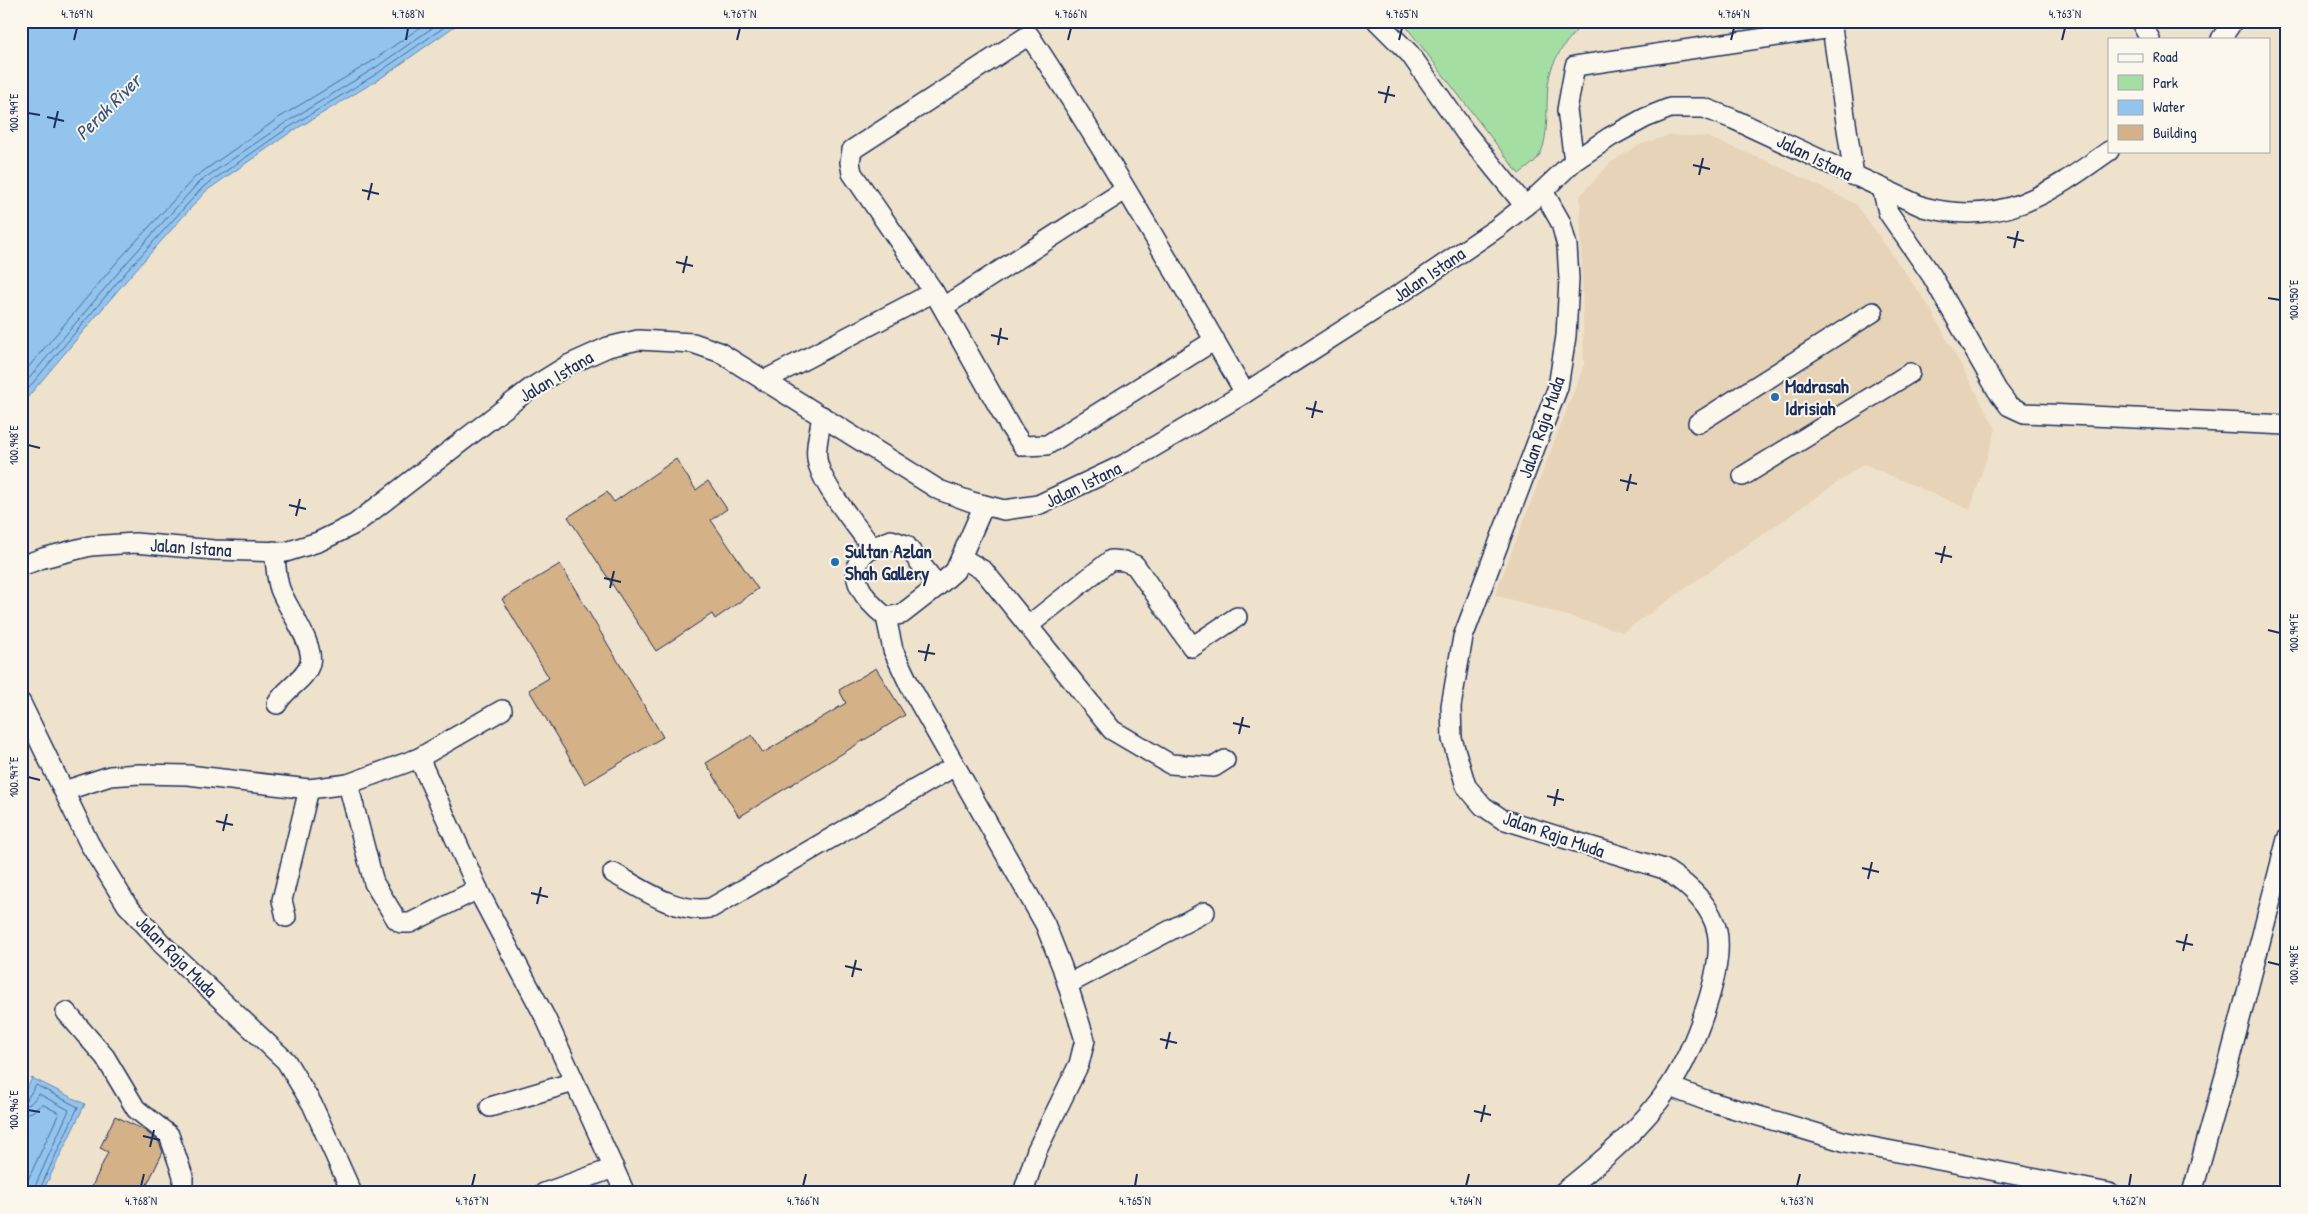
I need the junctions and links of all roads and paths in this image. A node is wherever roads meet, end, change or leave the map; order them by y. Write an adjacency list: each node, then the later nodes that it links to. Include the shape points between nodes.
1 (1377, 21): 13 (street, via 1410,54)
2 (2140, 21): 5 (street)
3 (2233, 21): 6 (street)
4 (1832, 24): 8 (street, via 1576,66 1567,110); 9 (street)
5 (2149, 38)
6 (2222, 38)
7 (2108, 152): 10 (street, Jalan Istana, via 2064,183 2034,198 1975,215 1948,214 1923,207)
8 (1574, 160): 9 (street, Jalan Istana, via 1644,118 1670,108 1704,108 1761,131); 12 (street, Jalan Istana)
9 (1854, 176): 10 (street, Jalan Istana)
10 (1882, 188): 22 (street, via 1888,212 1897,228 1932,276 2009,406 2024,413)
11 (1125, 190): 14 (street); 14 (street, via 1085,119 1029,35 852,150 852,173); 16 (street)
12 (1543, 191): 13 (street, Jalan Istana); 50 (street, Jalan Raja Muda, via 1561,223 1569,279 1566,336 1558,387 1463,637 1451,706 1452,739 1466,786 1483,806 1502,819 1664,869 1683,881 1709,911 1717,932 1713,977 1691,1049)
13 (1525, 206): 19 (street, Jalan Istana, via 1406,290)
14 (938, 299): 16 (street, via 1024,446 1047,445); 18 (street)
15 (1873, 312): 21 (street)
16 (1215, 340): 19 (street)
17 (1910, 373): 23 (street)
18 (765, 380): 20 (street, Jalan Istana); 26 (street, Jalan Istana, via 719,352 693,343 638,340 608,347 568,365 531,388 355,524 318,542 286,552)
19 (1245, 393): 24 (street, Jalan Istana, via 1125,464 1038,505 1004,510)
20 (822, 416): 24 (street, Jalan Istana, via 939,490); 25 (street, via 818,466)
21 (1698, 423)
22 (2287, 425)
23 (1743, 476)
24 (984, 505): 27 (street)
25 (873, 549): 29 (street, via 891,540 906,545); 30 (street, via 856,566 856,581 872,606)
26 (274, 551): 28 (street, Jalan Istana, via 134,543 90,546); 34 (street, via 279,587 311,651 305,674 283,693)
27 (962, 558): 29 (street, via 955,571); 32 (street, via 984,571)
28 (21, 566)
29 (938, 586): 30 (street, via 902,614)
30 (886, 617): 38 (street, via 893,650)
31 (1237, 617): 32 (street, via 1192,647 1135,565 1111,560)
32 (1029, 625): 37 (street, via 1112,730 1170,764 1214,767)
33 (21, 703): 41 (street, Jalan Raja Muda)
34 (277, 704)
35 (502, 710): 36 (street)
36 (419, 758): 39 (street); 44 (street)
37 (1225, 760)
38 (955, 766): 43 (street, via 711,908 684,909); 47 (street, via 1045,924)
39 (348, 784): 40 (street); 44 (street, via 374,884 396,919 410,923)
40 (309, 789): 41 (street, via 188,775 138,774 110,776); 46 (street, via 282,900)
41 (64, 791): 55 (street, Jalan Raja Muda, via 89,843 127,904 163,945 286,1061 312,1104)
42 (2287, 839): 61 (street)
43 (613, 873)
44 (478, 889): 49 (street, via 546,1019)
45 (1205, 912): 47 (street)
46 (286, 917)
47 (1068, 984): 58 (street, via 1085,1040 1079,1064 1037,1150)
48 (66, 1012): 54 (street, via 105,1057 136,1109 169,1135 183,1176)
49 (574, 1082): 51 (street); 52 (street)
50 (1670, 1087): 53 (street, Jalan Raja Muda); 60 (street, via 1846,1142)
51 (490, 1107)
52 (614, 1168): 56 (street); 57 (street)
53 (1586, 1185): 59 (street, Jalan Raja Muda)
54 (183, 1193)
55 (352, 1193)
56 (544, 1193)
57 (625, 1193)
58 (1022, 1193)
59 (1562, 1193)
60 (2109, 1193)
61 (2192, 1193)

